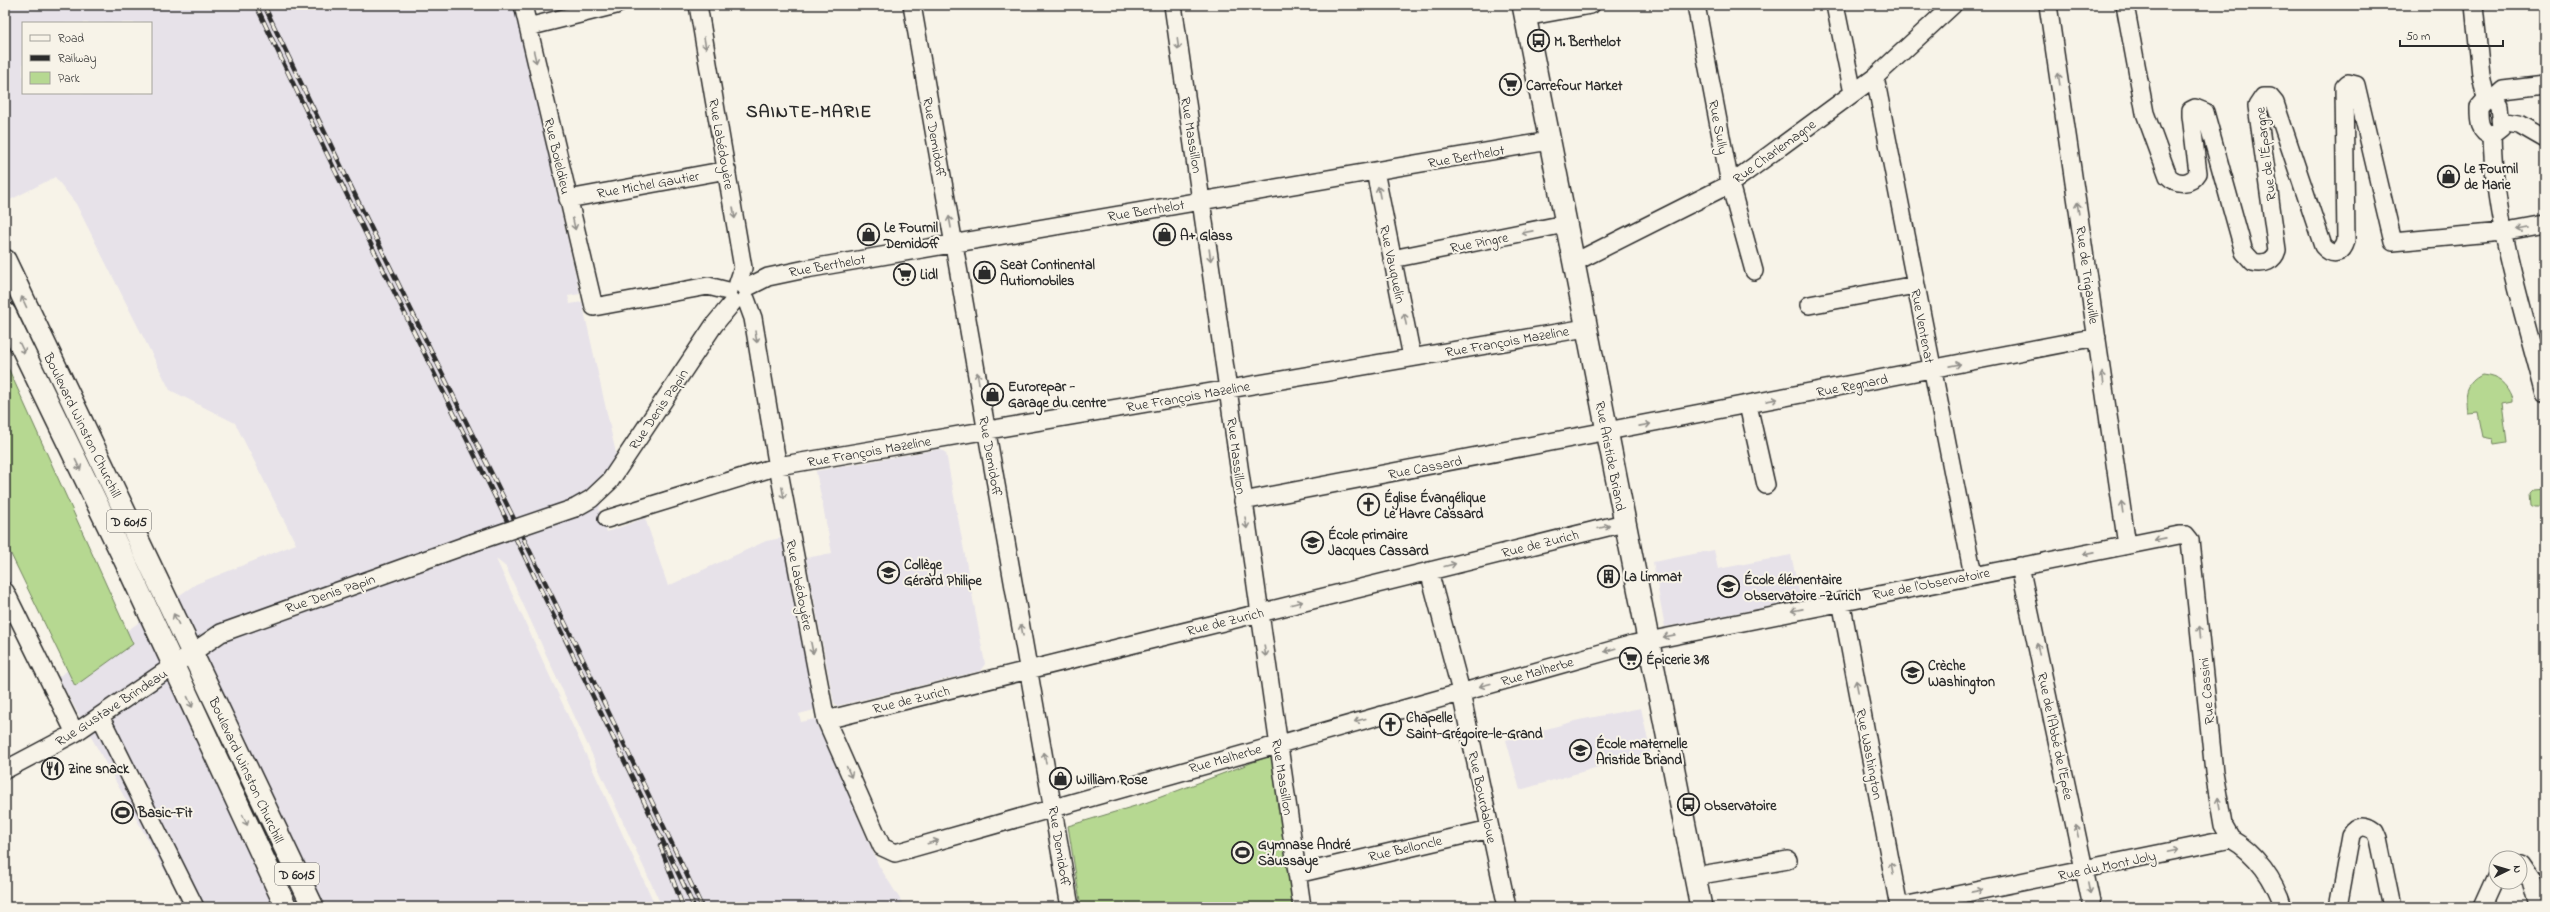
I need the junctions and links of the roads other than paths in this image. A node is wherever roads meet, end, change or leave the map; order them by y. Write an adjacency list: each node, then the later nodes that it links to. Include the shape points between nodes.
1 (523, 5): 14 (street, Rue Boieldieu)
2 (616, 5): 14 (street)
3 (698, 5): 23 (street, Rue Labédoyère, one-way to 23)
4 (912, 5): 31 (street, Rue Demidoff, one-way to 4)
5 (1173, 5): 27 (street, Rue Massillon, one-way to 27)
6 (1591, 5): 13 (street)
7 (1696, 5): 25 (street, Rue Sully)
8 (1834, 5): 17 (street)
9 (1953, 5): 15 (street, Rue Charlemagne)
10 (2048, 5): 41 (street, Rue de Trigauville, one-way to 10)
11 (2125, 5): 30 (street, Rue de l'Épargne, via 2145,113 2168,176 2172,181 2183,183 2192,180 2198,173 2190,116 2191,110 2200,109 2205,112 2244,252 2253,262 2270,261 2277,250 2257,106 2263,97 2270,97 2275,103 2323,246 2328,252 2333,253 2344,248 2344,87 2348,83 2356,85 2393,242)
12 (2474, 5): 18 (street, via 2481,76)
13 (1524, 11): 22 (main road, Rue Aristide Briand)
14 (528, 27): 26 (street, Rue Boieldieu, one-way to 26)
15 (1874, 77): 17 (street, Rue Charlemagne); 36 (street, Rue Ventenat)
16 (2545, 85): 18 (street, via 2503,90)
17 (1853, 93): 25 (street, Rue Charlemagne)
18 (2489, 99): 19 (street, via 2498,105); 20 (street, via 2478,107 2480,127 2485,133)
19 (2501, 121): 20 (street, via 2499,130); 21 (street, via 2519,124)
20 (2492, 135): 30 (street, via 2492,160)
21 (2545, 139)
22 (1549, 141): 24 (street, Rue Berthelot); 28 (main road, Rue Aristide Briand)
23 (727, 170): 26 (street, Rue Michel Gautier); 37 (street, Rue Labédoyère, one-way to 37, via 743,268)
24 (1375, 171): 27 (street, Rue Berthelot); 32 (street, Rue Vauquelin, one-way to 24)
25 (1730, 184): 34 (street, Rue Charlemagne); 35 (street, Rue Sully)
26 (568, 199): 37 (street, Rue Boieldieu, one-way to 37, via 594,306 708,286)
27 (1202, 201): 31 (street, Rue Berthelot); 44 (street, Rue Massillon, one-way to 44)
28 (1565, 224): 32 (street, Rue Pingre, one-way to 32); 34 (main road, Rue Aristide Briand)
29 (2545, 224): 30 (street, one-way to 30)
30 (2502, 232): 45 (street)
31 (954, 243): 37 (street, Rue Berthelot, via 776,275); 47 (street, Rue Demidoff, one-way to 31)
32 (1392, 259): 42 (street, Rue Vauquelin, one-way to 32)
33 (5, 260): 63 (main road, Boulevard Winston Churchill / D 6015, one-way to 33)
34 (1573, 263): 40 (main road, Rue Aristide Briand)
35 (1754, 271)
36 (1915, 285): 38 (street); 43 (street, Rue Ventenat)
37 (738, 293): 49 (street, Rue Labédoyère, one-way to 49, via 753,318); 63 (street, Rue Denis Papin, bridge, via 610,481 591,499 575,508 236,626 215,637)
38 (1809, 305)
39 (5, 313): 64 (main road, Boulevard Winston Churchill / D 6015, one-way to 64)
40 (1586, 328): 42 (street, Rue François Mazeline); 48 (main road, Rue Aristide Briand)
41 (2097, 337): 43 (street, Rue Regnard, one-way to 41); 55 (street, Rue de Trigauville, one-way to 41)
42 (1412, 357): 44 (street, Rue François Mazeline)
43 (1932, 369): 46 (street, Rue Regnard, one-way to 43); 58 (street, Rue Ventenat)
44 (1228, 389): 47 (street, Rue François Mazeline); 51 (street, Rue Massillon)
45 (2545, 395)
46 (1748, 405): 48 (street, Rue Regnard, one-way to 46); 50 (street)
47 (987, 431): 49 (street, Rue François Mazeline); 65 (street, Rue Demidoff, one-way to 47)
48 (1607, 433): 51 (street, Rue Cassard); 53 (main road, Rue Aristide Briand)
49 (778, 466): 52 (street, Rue François Mazeline); 68 (street, Rue Labédoyère, one-way to 68)
50 (1766, 485)
51 (1243, 501): 61 (street, Rue Massillon, one-way to 61)
52 (607, 520)
53 (1624, 522): 57 (street, Rue de Zurich, one-way to 53); 62 (main road, Rue Aristide Briand)
54 (2190, 540): 55 (street, Rue de l'Observatoire, one-way to 55, via 2186,535 2179,535); 74 (street, Rue Cassini, one-way to 54, via 2224,825 2214,772)
55 (2127, 545): 56 (street, Rue de l'Observatoire, one-way to 56)
56 (2020, 566): 58 (street, Rue de l'Observatoire); 77 (street, Rue de l'Abbé de l'Epée, one-way to 56)
57 (1429, 571): 61 (street, Rue de Zurich, one-way to 57); 66 (street, Rue Bourdaloue)
58 (1973, 575): 60 (street, Rue de l'Observatoire)
59 (5, 591): 69 (street)
60 (1841, 601): 62 (street, Rue de l'Observatoire, one-way to 62); 89 (street, Rue Washington, one-way to 60)
61 (1259, 613): 65 (street, Rue de Zurich); 70 (street, Rue Massillon, one-way to 70)
62 (1648, 640): 66 (street, Rue Malherbe, one-way to 66); 79 (main road, Rue Aristide Briand)
63 (193, 654): 64 (street); 84 (main road, Boulevard Winston Churchill / D 6015)
64 (174, 667): 67 (street, Rue Gustave Brindeau); 83 (main road, Boulevard Winston Churchill / D 6015, one-way to 83)
65 (1029, 669): 68 (street, Rue de Zurich); 72 (street, Rue Demidoff, one-way to 65)
66 (1460, 692): 70 (street, Rue Malherbe, one-way to 70); 73 (street, Rue Bourdaloue)
67 (100, 716): 69 (street, Rue Gustave Brindeau); 82 (street)
68 (826, 720): 75 (street, Rue Labédoyère, one-way to 75, via 882,846)
69 (75, 733): 71 (street, Rue Gustave Brindeau)
70 (1278, 743): 72 (street, Rue Malherbe); 78 (street, Rue Massillon)
71 (5, 770)
72 (1053, 808): 75 (street, Rue Malherbe, one-way to 72); 85 (street, Rue Demidoff)
73 (1490, 829): 78 (street, Rue Belloncle); 87 (street, Rue Bourdaloue)
74 (2231, 839): 77 (street, Rue du Mont Joly, one-way to 74); 91 (street, via 2253,855 2268,876)
75 (895, 853)
76 (1788, 860): 79 (street)
77 (2085, 869): 89 (street, Rue du Mont Joly, one-way to 77); 90 (street, Rue de l'Abbé de l'Epée, one-way to 90)
78 (1297, 874): 86 (street, Rue Massillon)
79 (1695, 876): 88 (main road, Rue Aristide Briand)
80 (2528, 877): 95 (street)
81 (2490, 890): 94 (street)
82 (195, 907)
83 (286, 907)
84 (313, 907)
85 (1070, 907)
86 (1302, 907)
87 (1507, 907)
88 (1701, 907)
89 (1899, 907)
90 (2092, 907)
91 (2283, 907)
92 (2338, 907): 93 (street, via 2350,835 2359,827 2365,827 2375,832 2378,839)
93 (2392, 907)
94 (2482, 907)
95 (2538, 907)

